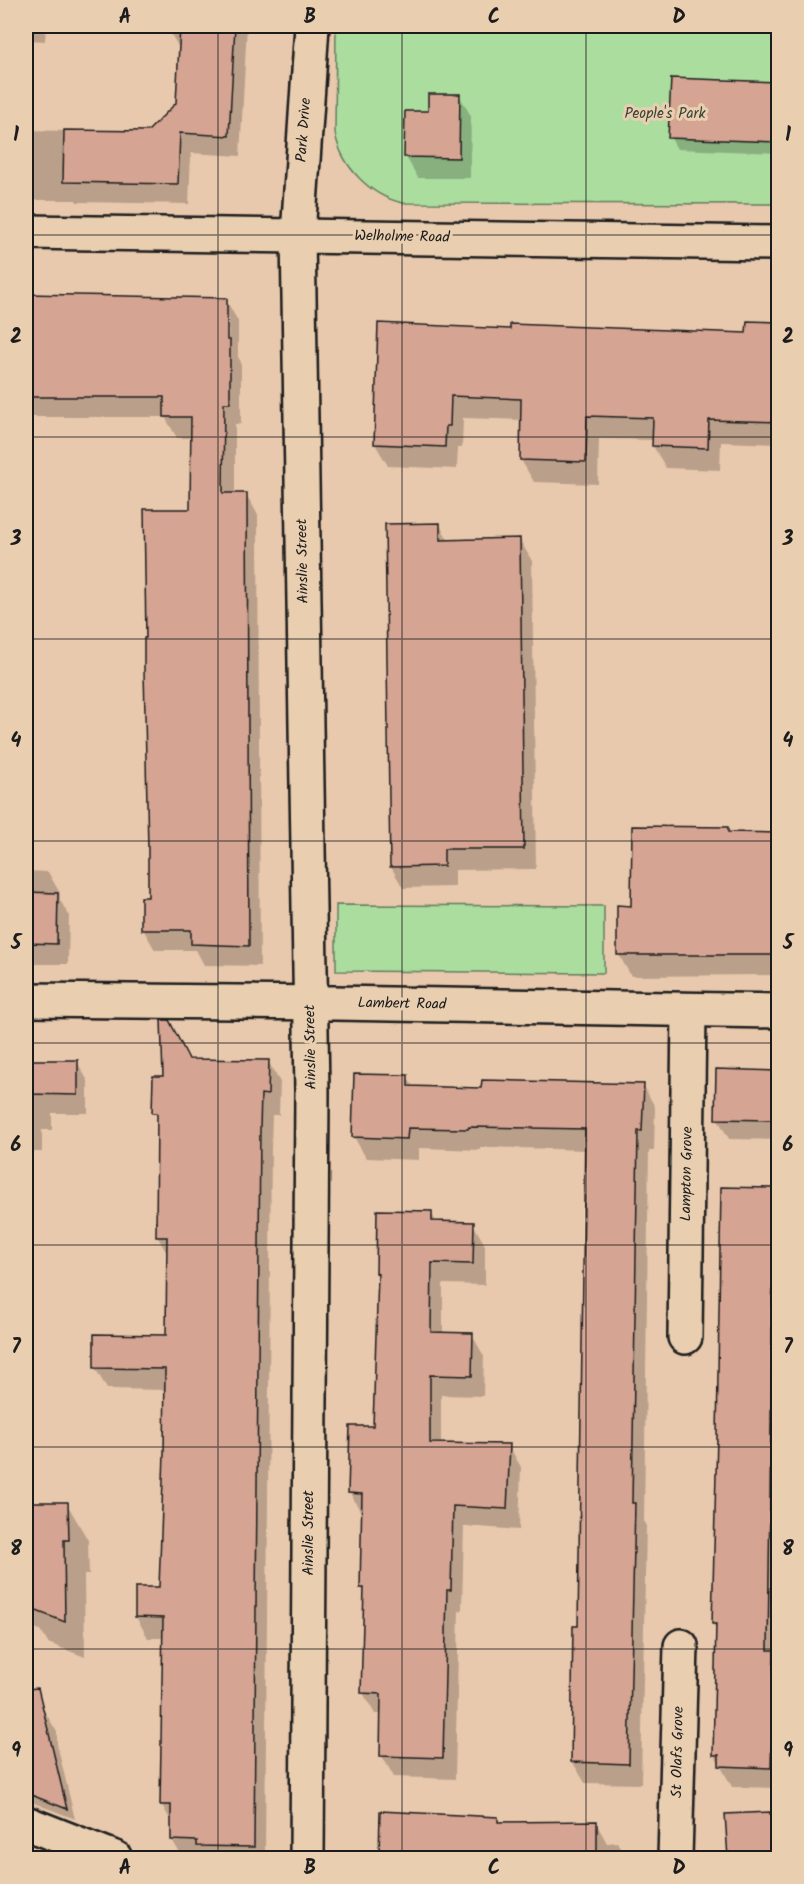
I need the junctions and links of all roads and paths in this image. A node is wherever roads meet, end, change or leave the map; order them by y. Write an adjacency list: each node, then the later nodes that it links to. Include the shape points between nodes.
1 (312, 26): 3 (street, Park Drive)
2 (26, 232): 3 (street, Welholme Road)
3 (298, 235): 4 (street, Welholme Road); 6 (street, Ainslie Street)
4 (778, 243)
5 (26, 1000): 6 (street, Lambert Road)
6 (310, 1003): 7 (street, Lambert Road); 13 (street, Ainslie Street)
7 (689, 1010): 8 (street, Lambert Road); 9 (street, Lampton Grove)
8 (778, 1011)
9 (685, 1337)
10 (681, 1646): 14 (street, St Olafs Grove)
11 (26, 1823): 12 (street)
12 (115, 1858)
13 (307, 1858)
14 (675, 1858)

